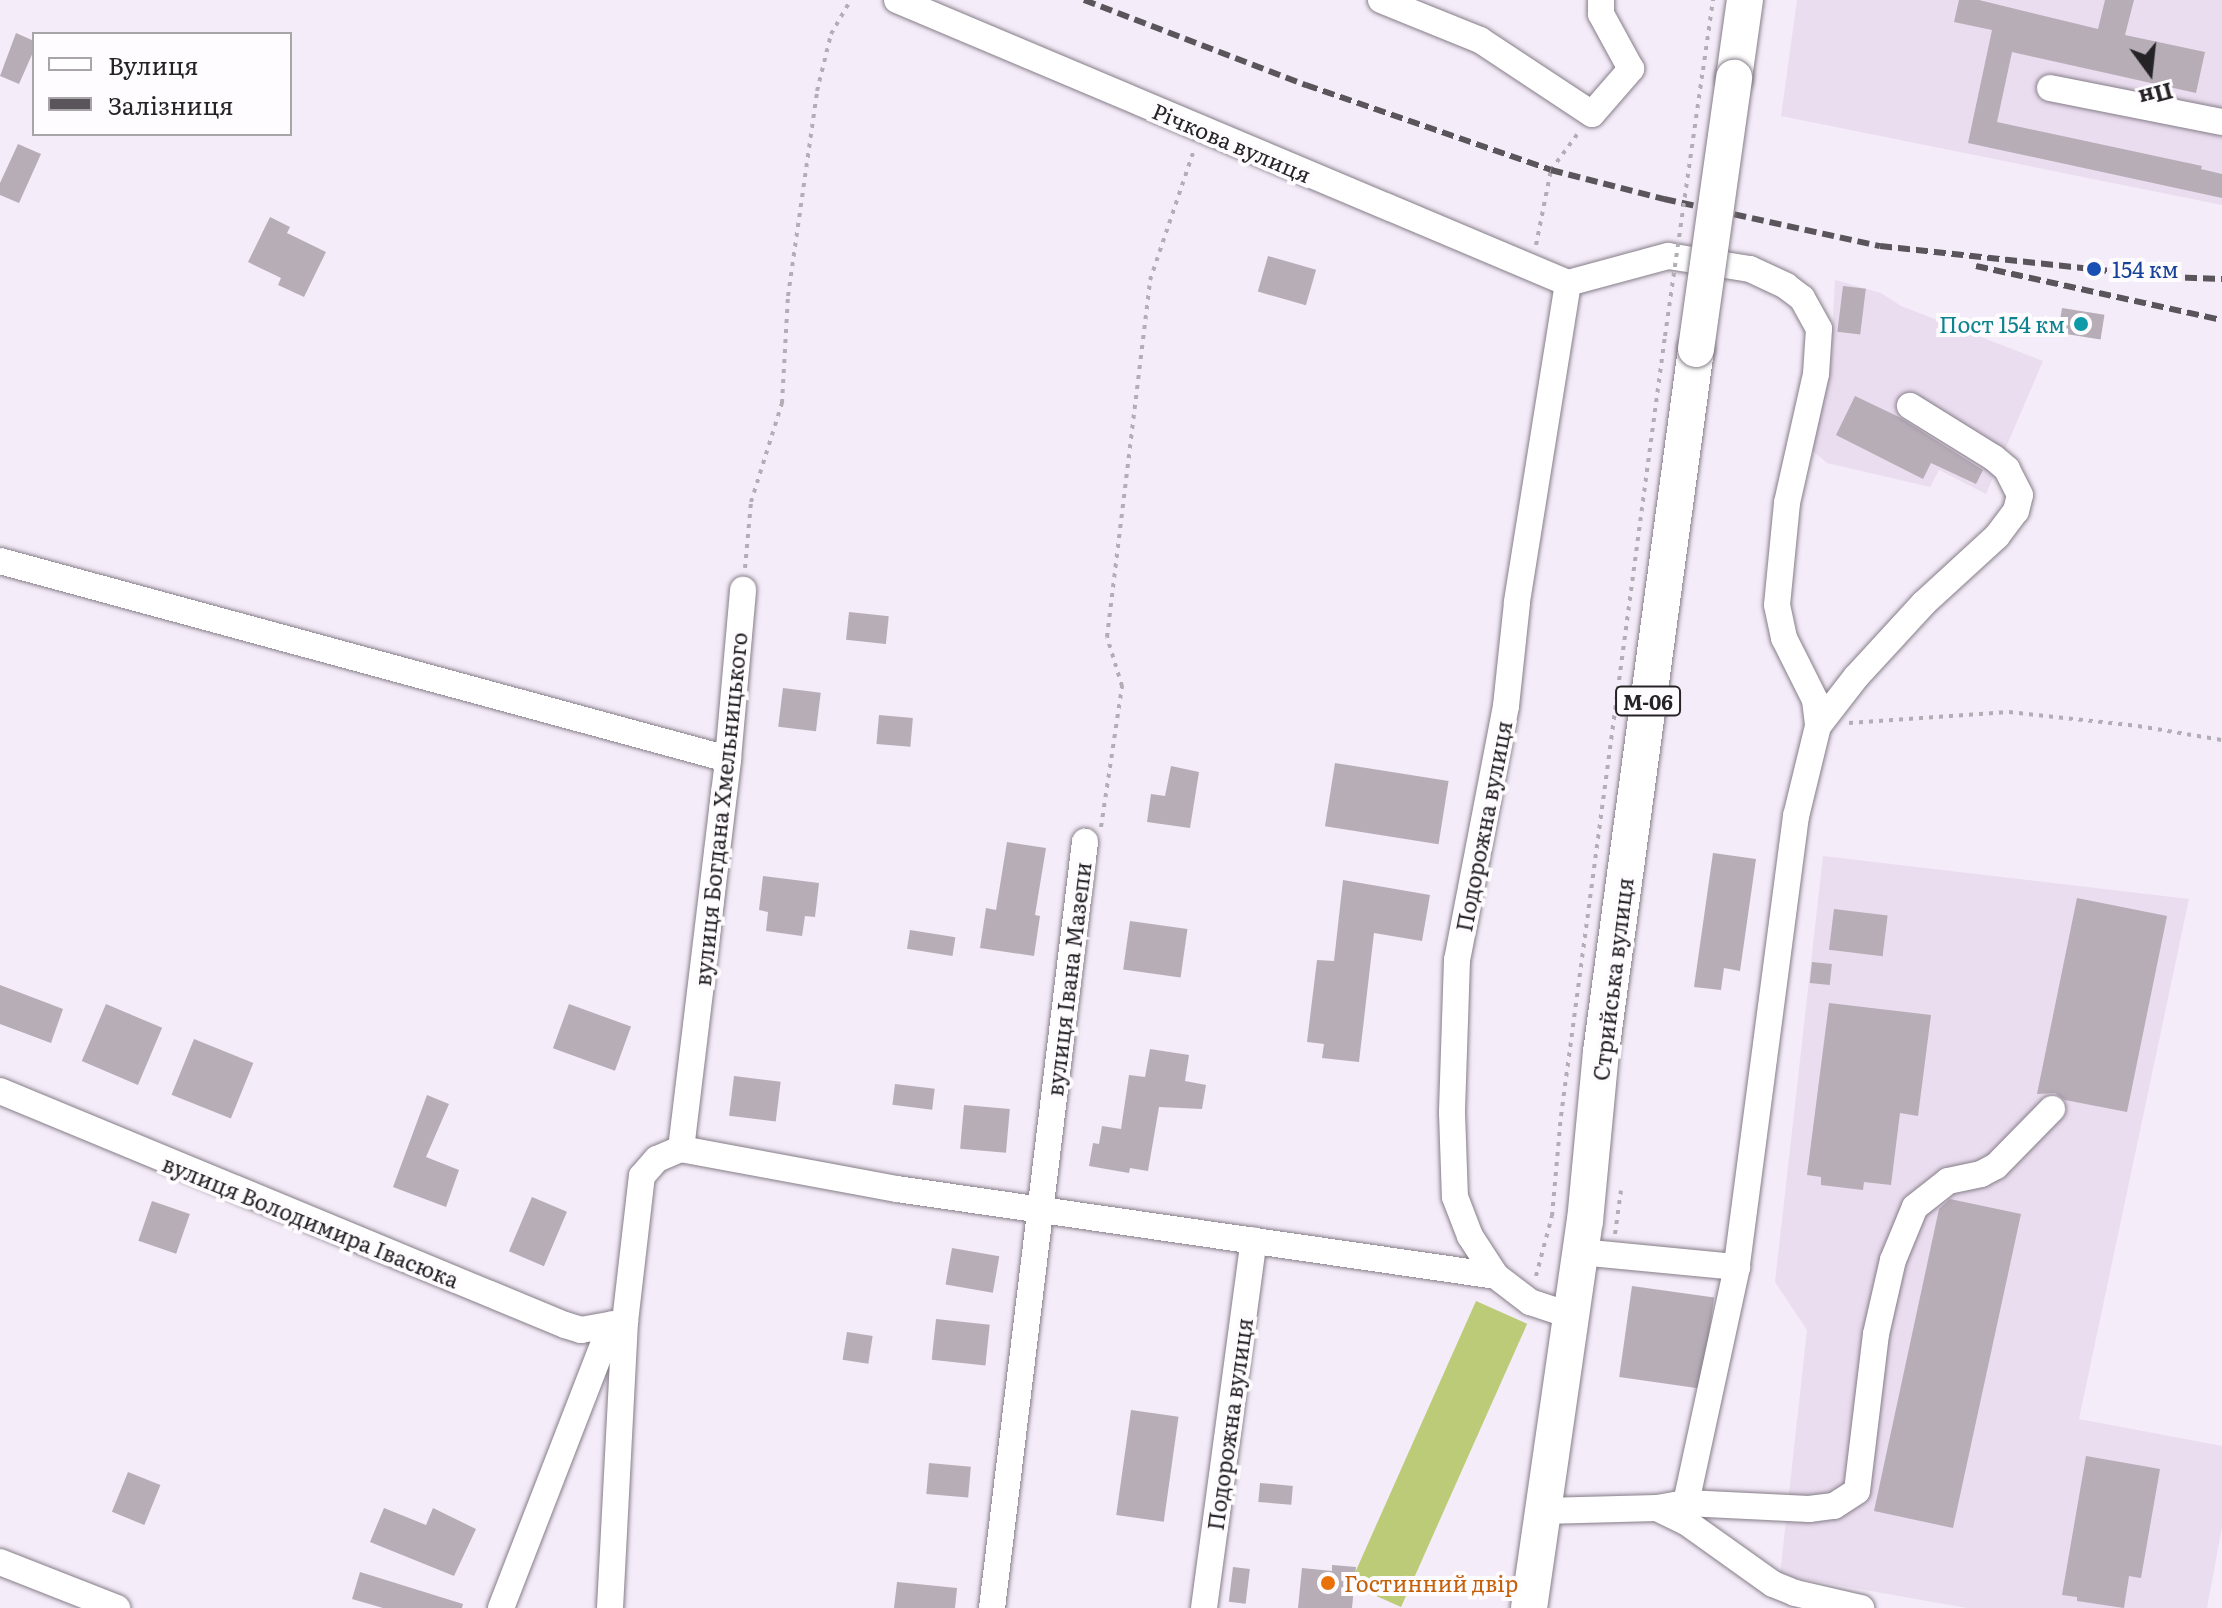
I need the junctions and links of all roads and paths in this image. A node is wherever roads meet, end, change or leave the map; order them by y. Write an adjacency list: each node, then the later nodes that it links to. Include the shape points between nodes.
1 (851, 0): 17 (path, via 831,34 817,91 788,296 782,403 751,502)
2 (897, 0): 11 (street, Річкова вулиця)
3 (1381, 0): 9 (street, via 1480,40)
4 (1601, 0): 9 (street, via 1601,14 1631,69)
5 (1713, 0): 7 (path)
6 (1745, 0): 7 (highway, М-06)
7 (1719, 74): 14 (highway, М-06, bridge); 14 (path, bridge)
8 (2050, 88): 10 (street)
9 (1592, 114): 12 (path, via 1551,170)
10 (2222, 122)
11 (1202, 129): 12 (street, Річкова вулиця); 21 (path, вулиця Івана Мазепи, via 1150,280 1107,637 1122,686 1099,834)
12 (1531, 268): 13 (street, Річкова вулиця)
13 (1568, 283): 18 (street, via 1668,256 1750,269 1786,286 1812,313 1820,346 1787,503 1777,605 1787,647 1815,700); 30 (street, Подорожна вулиця, via 1517,603 1506,706 1457,960 1455,1197 1470,1236)
14 (1680, 343): 28 (highway, Стрийська вулиця / М-06, via 1601,1052); 31 (path, via 1563,1100 1552,1216)
15 (1910, 406): 18 (street, via 2007,469 2020,495 2016,511 1884,646)
16 (0, 561): 20 (street)
17 (743, 590): 20 (street, вулиця Богдана Хмельницького)
18 (1818, 726): 19 (path, via 2009,712); 29 (street, via 1796,816)
19 (2222, 740)
20 (728, 759): 24 (street, вулиця Богдана Хмельницького)
21 (1085, 842): 26 (street, вулиця Івана Мазепи)
22 (0, 1091): 33 (street, вулиця Володимира Івасюка, via 565,1325 581,1330)
23 (2052, 1109): 34 (street, via 1996,1166 1948,1181 1915,1207 1893,1260 1876,1334 1857,1491 1834,1506 1809,1509)
24 (681, 1149): 26 (street, via 897,1189); 33 (street, via 657,1159 642,1176)
25 (1621, 1190): 28 (path)
26 (1039, 1208): 27 (street); 41 (street, вулиця Івана Мазепи)
27 (1254, 1240): 30 (street); 42 (street, Подорожна вулиця)
28 (1596, 1254): 29 (street); 32 (highway, Стрийська вулиця / М-06)
29 (1737, 1267): 34 (street)
30 (1496, 1276): 31 (street, Подорожна вулиця)
31 (1530, 1302): 32 (street, Подорожна вулиця)
32 (1572, 1316): 36 (highway, Стрийська вулиця / М-06)
33 (618, 1324): 39 (street); 40 (street)
34 (1686, 1503): 35 (street)
35 (1657, 1508): 36 (street); 44 (street, via 1686,1522 1773,1584)
36 (1543, 1511): 43 (highway, Стрийська вулиця / М-06)
37 (0, 1562): 38 (street)
38 (117, 1608)
39 (501, 1608)
40 (610, 1608)
41 (992, 1608)
42 (1204, 1608)
43 (1529, 1608)
44 (1861, 1608)

